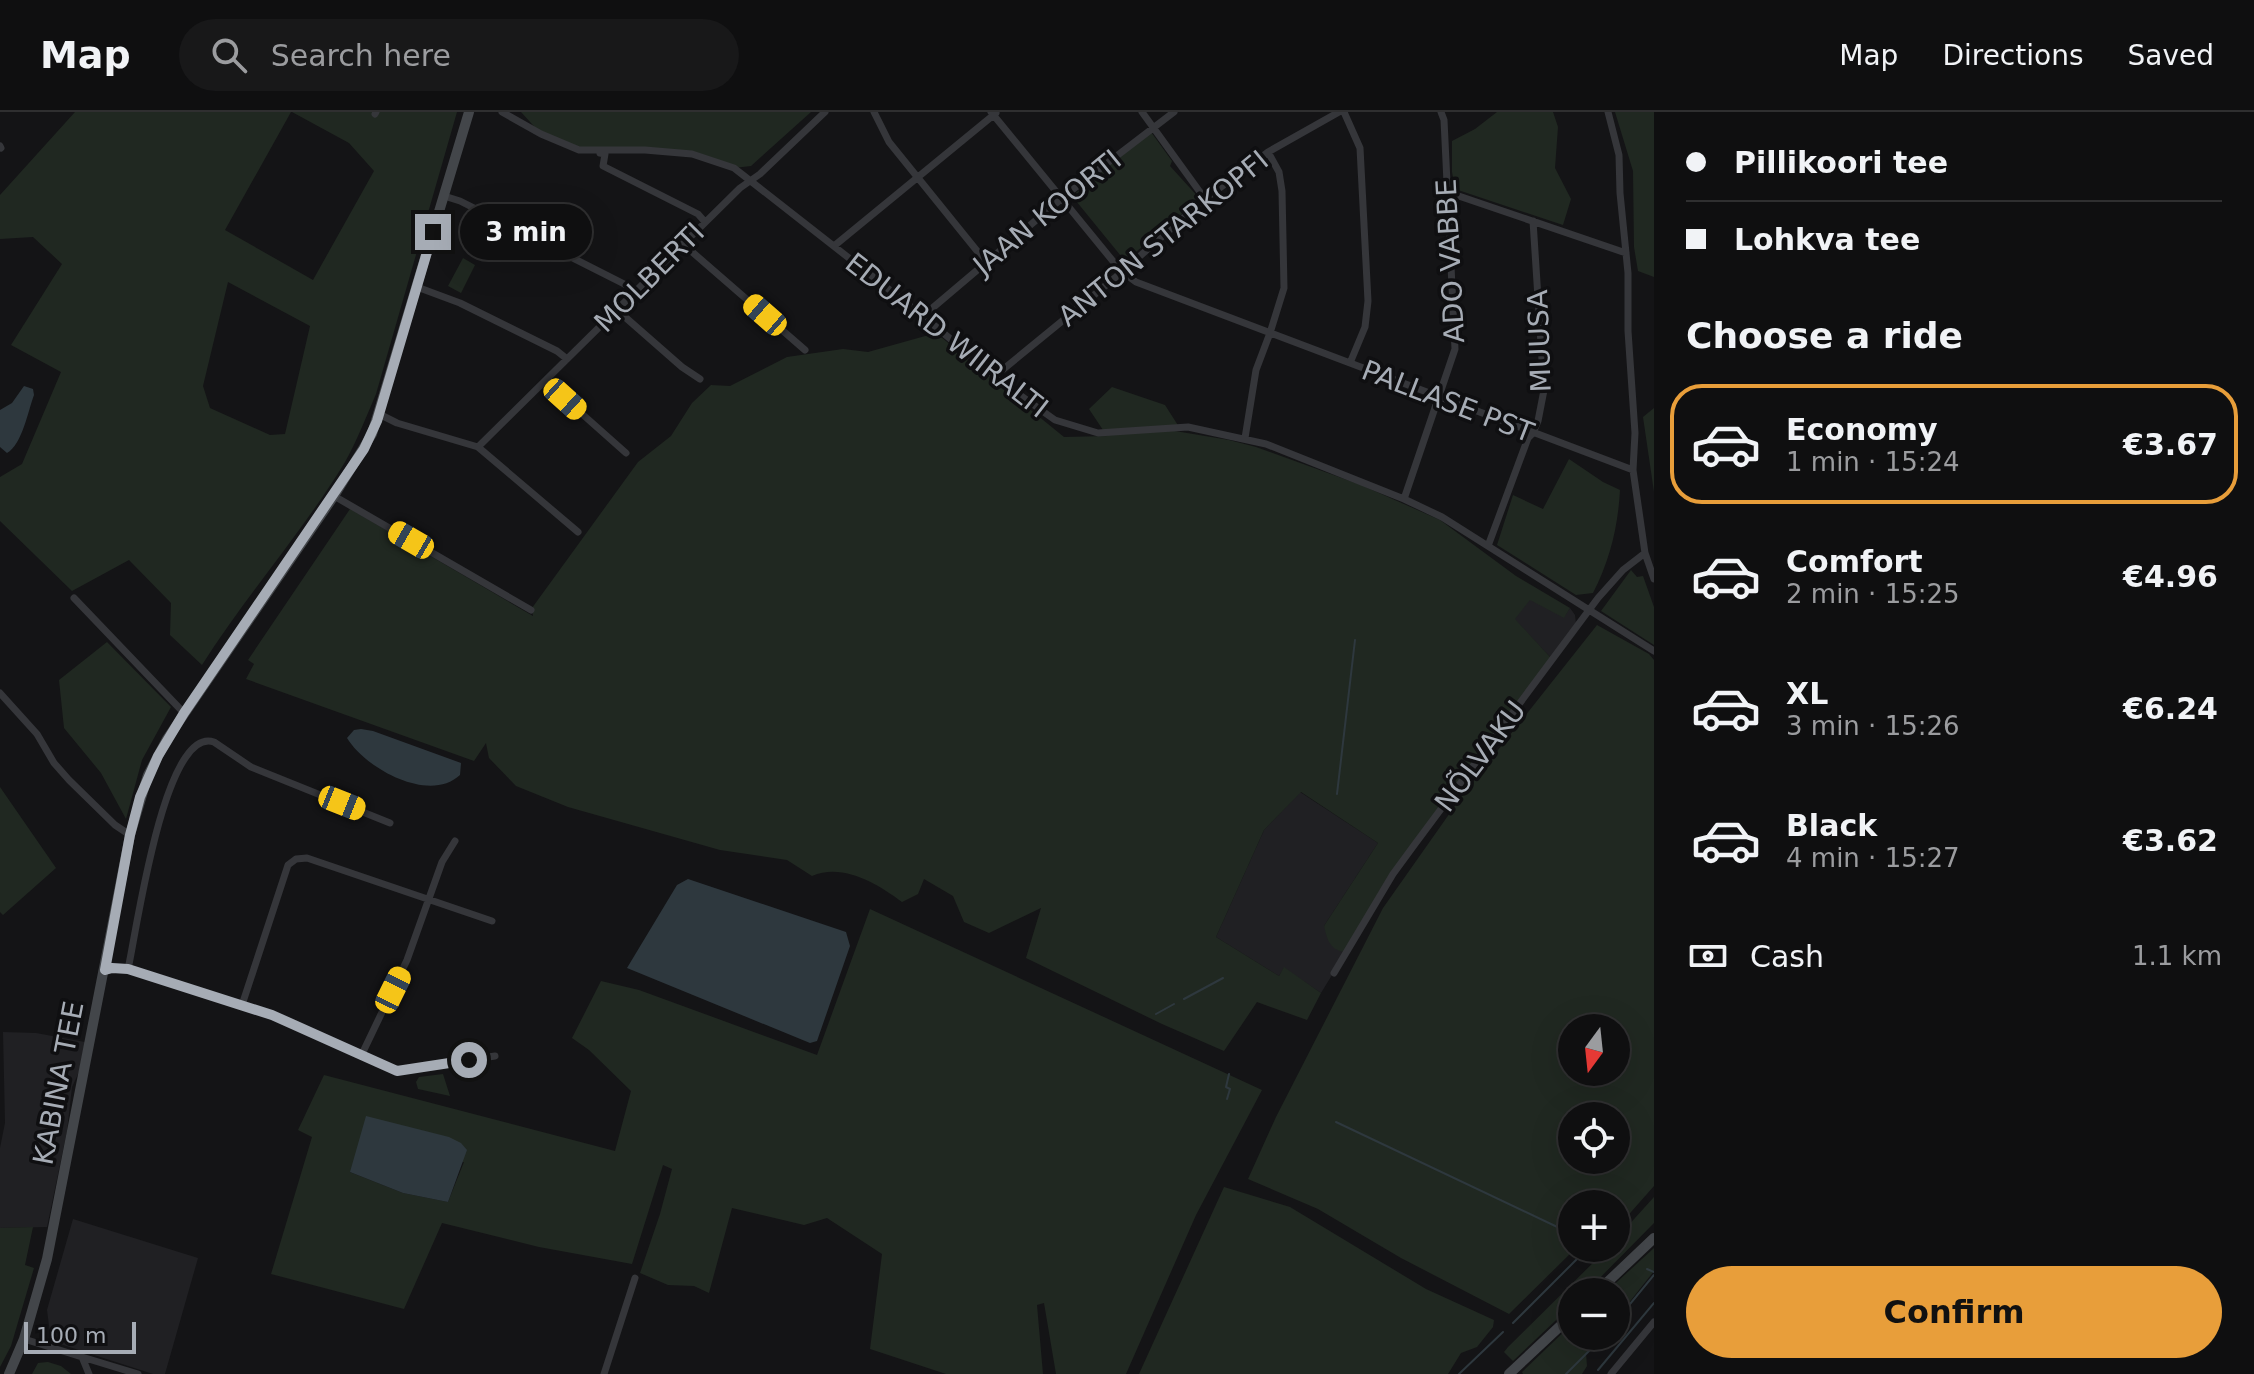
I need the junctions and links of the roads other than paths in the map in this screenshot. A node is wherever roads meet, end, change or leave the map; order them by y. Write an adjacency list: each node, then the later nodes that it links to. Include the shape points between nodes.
1 (469, 112): 17 (street, KABINA TEE)
2 (502, 112): 12 (street, EDUARD WIIRALTI, via 564,145)
3 (825, 112): 15 (street, MOLBERTI)
4 (874, 112): 14 (street, via 889,142)
5 (1142, 112): 11 (street)
6 (1174, 112): 11 (street, JAAN KOORTI)
7 (1342, 112): 13 (street, ANTON STARKOPFI); 34 (street, via 1360,148 1368,301 1365,327)
8 (1441, 112): 16 (street, ADO VABBE)
9 (1608, 112): 24 (street, via 1619,155)
10 (994, 113): 14 (street); 18 (street, PALLASE PST)
11 (1153, 127): 18 (street, JAAN KOORTI); 19 (street)
12 (598, 152): 15 (street, EDUARD WIIRALTI, via 692,154 734,168); 21 (street, via 605,154 603,166)
13 (1268, 152): 19 (street, ANTON STARKOPFI); 31 (street, via 1282,191 1284,288)
14 (918, 177): 23 (street); 25 (street)
15 (751, 180): 21 (street, MOLBERTI); 23 (street, EDUARD WIIRALTI)
16 (1447, 192): 20 (street); 38 (street, ADO VABBE, via 1455,349)
17 (444, 196): 27 (street, KABINA TEE); 28 (street)
18 (1062, 199): 25 (street, JAAN KOORTI); 26 (street, PALLASE PST)
19 (1205, 199): 26 (street, ANTON STARKOPFI)
20 (1533, 221): 24 (street); 40 (street, MUUSA, via 1544,390)
21 (705, 222): 22 (street, MOLBERTI)
22 (683, 244): 28 (street, MOLBERTI); 32 (street)
23 (834, 246): 30 (street, EDUARD WIIRALTI)
24 (1626, 253): 44 (street)
25 (986, 262): 30 (street, JAAN KOORTI)
26 (1121, 271): 31 (street, PALLASE PST, via 1136,282); 35 (street, ANTON STARKOPFI)
27 (417, 287): 33 (street, via 460,303); 39 (street, KABINA TEE)
28 (636, 290): 29 (street, MOLBERTI)
29 (617, 310): 33 (street, MOLBERTI); 36 (street)
30 (923, 316): 35 (street, EDUARD WIIRALTI)
31 (1270, 333): 34 (street, PALLASE PST); 41 (street, via 1256,370)
32 (805, 350)
33 (567, 359): 37 (street, MOLBERTI)
34 (1350, 363): 38 (street, PALLASE PST)
35 (995, 376): 41 (street, EDUARD WIIRALTI, via 1047,415 1083,430 1188,427)
36 (700, 379)
37 (545, 381): 42 (street, MOLBERTI); 43 (street)
38 (1440, 398): 40 (street, PALLASE PST); 46 (street, ADO VABBE)
39 (379, 414): 42 (street); 45 (street, KABINA TEE)
40 (1533, 433): 44 (street, PALLASE PST); 48 (street, MUUSA)
41 (1245, 438): 46 (street, EDUARD WIIRALTI)
42 (478, 447): 47 (street)
43 (626, 453)
44 (1633, 470): 49 (street)
45 (334, 496): 52 (street); 56 (street, KABINA TEE)
46 (1404, 499): 48 (street, EDUARD WIIRALTI)
47 (578, 532)
48 (1488, 546): 53 (street, EDUARD WIIRALTI)
49 (1645, 553): 50 (street); 53 (street, NÕLVAKU, via 1609,584)
50 (1654, 579)
51 (74, 598): 56 (street)
52 (531, 610)
53 (1589, 612): 54 (street, EDUARD WIIRALTI); 64 (street, NÕLVAKU, via 1393,874)
54 (1654, 651)
55 (0, 693): 58 (street, via 69,780)
56 (184, 713): 58 (street, KABINA TEE, via 148,775)
57 (390, 823): 62 (street, via 251,767 214,742 202,741 179,768 164,802)
58 (130, 835): 63 (street, KABINA TEE)
59 (455, 841): 60 (street)
60 (429, 898): 61 (street); 65 (street, via 307,858 296,859 288,865); 66 (street, via 407,960)
61 (492, 921)
62 (128, 969): 63 (street); 65 (street)
63 (105, 970): 73 (street, KABINA TEE, via 47,1259)
64 (1334, 973)
65 (242, 1005): 66 (street)
66 (362, 1054): 67 (street, via 397,1071)
67 (495, 1056)
68 (1654, 1235): 70 (street)
69 (635, 1278): 79 (street)
70 (1611, 1278)
71 (1654, 1322): 80 (street)
72 (1558, 1328): 75 (street)
73 (24, 1339): 74 (street); 76 (street, KABINA TEE)
74 (82, 1357): 77 (street); 78 (street)
75 (1513, 1371)
76 (9, 1374)
77 (89, 1374)
78 (138, 1374)
79 (604, 1374)
80 (1611, 1374)

